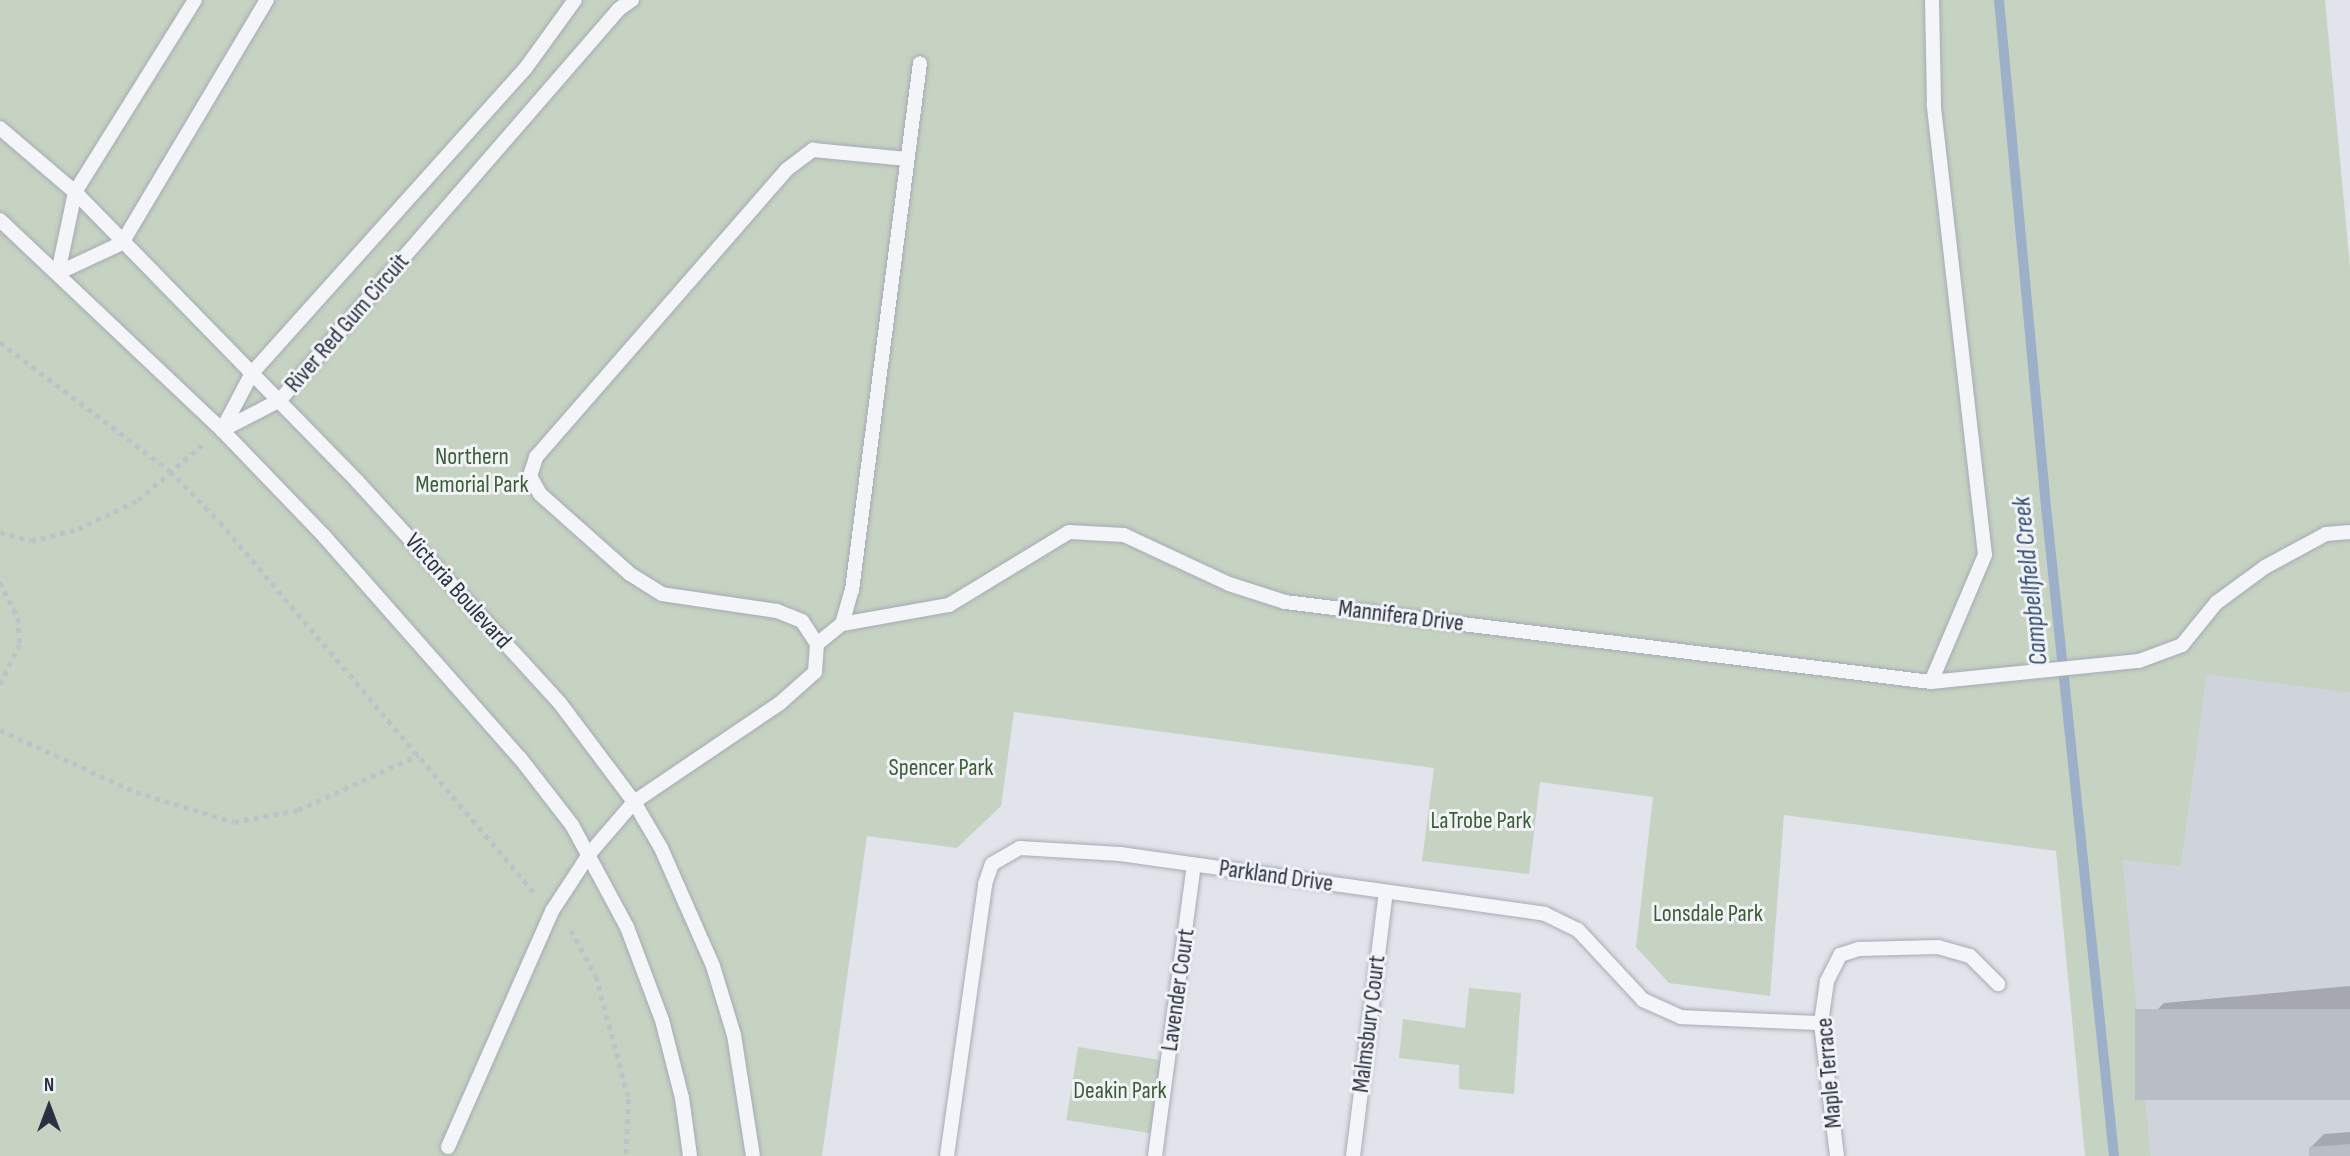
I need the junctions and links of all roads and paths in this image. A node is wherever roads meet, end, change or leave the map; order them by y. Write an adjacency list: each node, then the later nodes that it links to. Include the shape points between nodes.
1 (195, 0): 9 (lane)
2 (267, 0): 11 (lane)
3 (575, 0): 14 (lane, River Red Gum Circuit, via 524,69)
4 (632, 0): 15 (lane, River Red Gum Circuit, via 619,9)
5 (1932, 0): 23 (lane, via 1934,104 1985,555)
6 (920, 63): 8 (lane)
7 (0, 128): 9 (lane, Victoria Boulevard)
8 (907, 159): 21 (lane, via 852,590); 22 (lane, via 813,150 786,170 536,457 530,476 540,494 630,574 662,594 777,611 802,621)
9 (75, 192): 11 (lane, Victoria Boulevard); 12 (lane)
10 (0, 220): 12 (lane)
11 (121, 243): 12 (lane); 14 (lane, Victoria Boulevard)
12 (58, 273): 16 (lane)
13 (0, 342): 17 (path)
14 (252, 373): 15 (lane, Victoria Boulevard); 16 (lane, River Red Gum Circuit)
15 (280, 400): 16 (lane, River Red Gum Circuit); 27 (lane, Victoria Boulevard, via 559,702)
16 (222, 430): 17 (path); 28 (lane, via 324,536 520,758)
17 (170, 471): 18 (path, via 138,500 78,529 31,541); 26 (path, via 280,587)
18 (0, 532)
19 (2350, 532): 23 (lane, Mannifera Drive, via 2326,534 2265,567 2216,603 2182,645 2139,661)
20 (0, 582): 24 (path, via 18,618 20,644)
21 (842, 624): 22 (lane); 23 (lane, Mannifera Drive, via 949,605 1069,532 1124,535 1229,584 1285,602)
22 (817, 644): 27 (lane, via 815,672 779,704)
23 (1931, 682)
24 (0, 685)
25 (0, 730): 26 (path, via 157,800 234,822 298,810)
26 (418, 755): 31 (path)
27 (634, 802): 28 (lane); 37 (lane, Victoria Boulevard, via 672,870 713,966 734,1035)
28 (590, 853): 31 (lane); 36 (lane, via 627,927 662,1020)
29 (1194, 865): 30 (lane, Parkland Drive); 38 (lane, Parkland Drive, via 1045,847 1020,848 992,864 985,884); 39 (lane, Lavender Court)
30 (1386, 892): 33 (lane, Parkland Drive, via 1545,914 1578,930 1643,1000 1681,1017); 40 (lane, Malmsbury Court)
31 (552, 911): 34 (lane); 35 (path, via 577,937 596,976 629,1099)
32 (1998, 984): 33 (lane, Maple Terrace, via 1970,956 1938,947 1859,949 1840,955 1831,972)
33 (1821, 1023): 41 (lane, Maple Terrace)
34 (448, 1147)
35 (626, 1156)
36 (690, 1156)
37 (753, 1156)
38 (947, 1156)
39 (1155, 1156)
40 (1353, 1156)
41 (1837, 1156)

